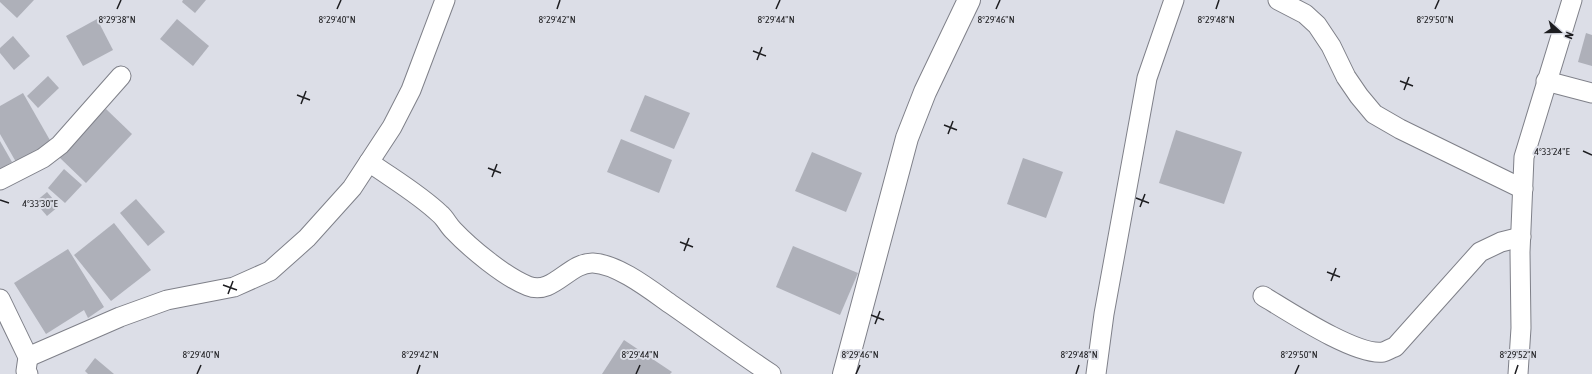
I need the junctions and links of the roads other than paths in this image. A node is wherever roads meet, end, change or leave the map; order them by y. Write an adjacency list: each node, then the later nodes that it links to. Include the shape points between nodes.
1 (445, 0): 9 (street, via 411,90 392,127)
2 (969, 0): 17 (street, via 925,92 907,138)
3 (1174, 0): 18 (street, via 1147,78 1104,314)
4 (1278, 0): 11 (street, via 1305,14 1317,25 1346,77 1374,114)
5 (1572, 0): 7 (street)
6 (121, 76): 10 (street, via 60,145 43,158)
7 (1546, 81): 8 (street); 11 (street, via 1524,157)
8 (1592, 93)
9 (369, 162): 15 (street, via 352,188 307,238 270,271 234,287 167,300 120,318); 16 (street, via 423,199 441,215 452,230 514,279 530,287 544,287 575,266 593,262 609,266 639,283)
10 (0, 180)
11 (1523, 189): 12 (street)
12 (1521, 238): 13 (street, via 1501,242 1480,252 1395,347 1383,352 1367,350 1335,338); 19 (street)
13 (1263, 296)
14 (0, 299): 15 (street)
15 (26, 369)
16 (771, 374)
17 (844, 374)
18 (1096, 374)
19 (1518, 374)

